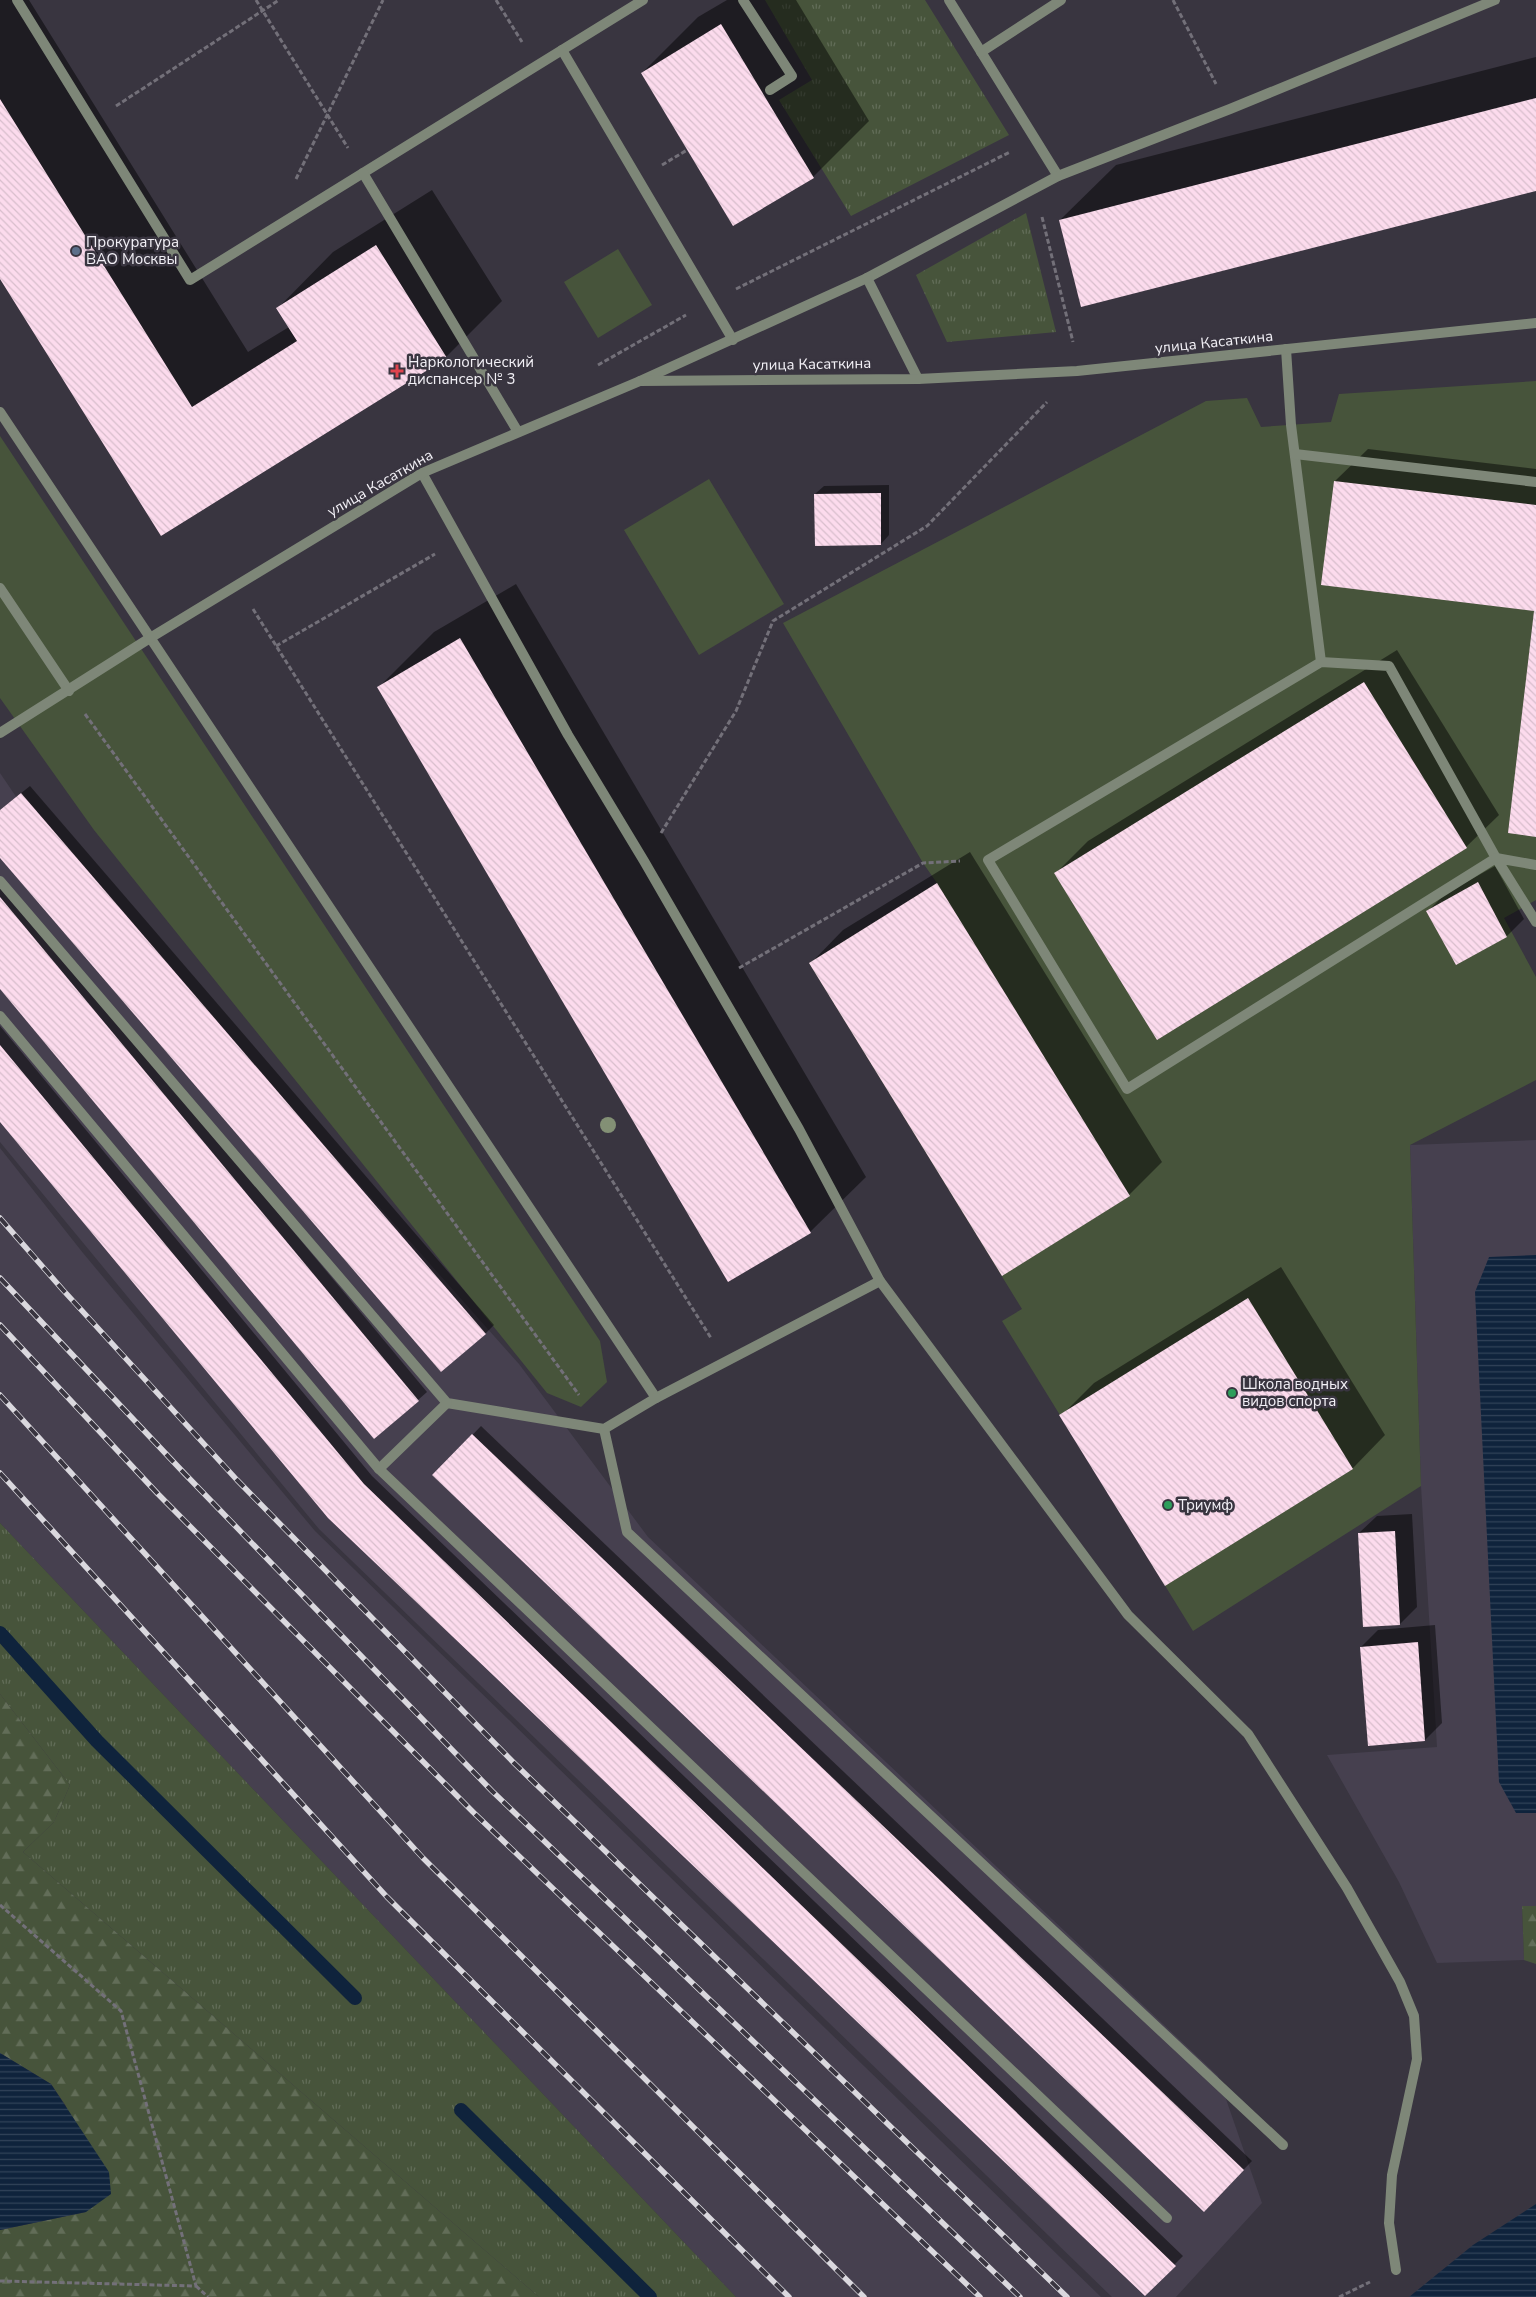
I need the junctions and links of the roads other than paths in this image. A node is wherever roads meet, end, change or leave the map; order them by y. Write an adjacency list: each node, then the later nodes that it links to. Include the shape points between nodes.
1 (17, 0): 10 (street, via 190,280)
2 (643, 0): 7 (street)
3 (743, 0): 9 (street, via 792,76)
4 (949, 0): 8 (street)
5 (1061, 0): 8 (street)
6 (1495, 0): 11 (street)
7 (562, 50): 10 (street); 14 (street)
8 (981, 52): 11 (street)
9 (770, 90)
10 (363, 173): 19 (street)
11 (1058, 176): 12 (street)
12 (867, 278): 14 (street); 16 (street)
13 (1536, 323): 15 (street, улица Касаткина)
14 (733, 340): 17 (street)
15 (1286, 349): 16 (street, улица Касаткина, via 1077,371); 20 (street)
16 (918, 378): 17 (street, улица Касаткина)
17 (640, 381): 19 (street, улица Касаткина)
18 (0, 412): 24 (street)
19 (518, 432): 21 (street, улица Касаткина)
20 (1295, 454): 22 (street); 25 (street)
21 (422, 473): 24 (street, улица Касаткина); 33 (street, via 568,735 799,1129)
22 (1536, 482)
23 (0, 588): 26 (street)
24 (150, 638): 26 (street, улица Касаткина); 34 (street)
25 (1321, 662): 28 (street, via 1389,666); 28 (street, via 988,860 1127,1089)
26 (69, 691): 27 (street, улица Касаткина)
27 (0, 733)
28 (1496, 858): 29 (street); 31 (street)
29 (1536, 865)
30 (0, 881): 35 (street)
31 (1536, 922)
32 (0, 1016): 37 (street)
33 (880, 1281): 34 (street); 40 (street, via 1128,1615 1248,1734 1347,1888 1400,1982 1414,2016 1417,2059 1392,2175 1389,2223)
34 (656, 1398): 36 (street)
35 (447, 1403): 36 (street); 37 (street)
36 (604, 1429): 38 (street, via 627,1532)
37 (380, 1469): 39 (street)
38 (1283, 2145)
39 (1167, 2218)
40 (1396, 2270)

